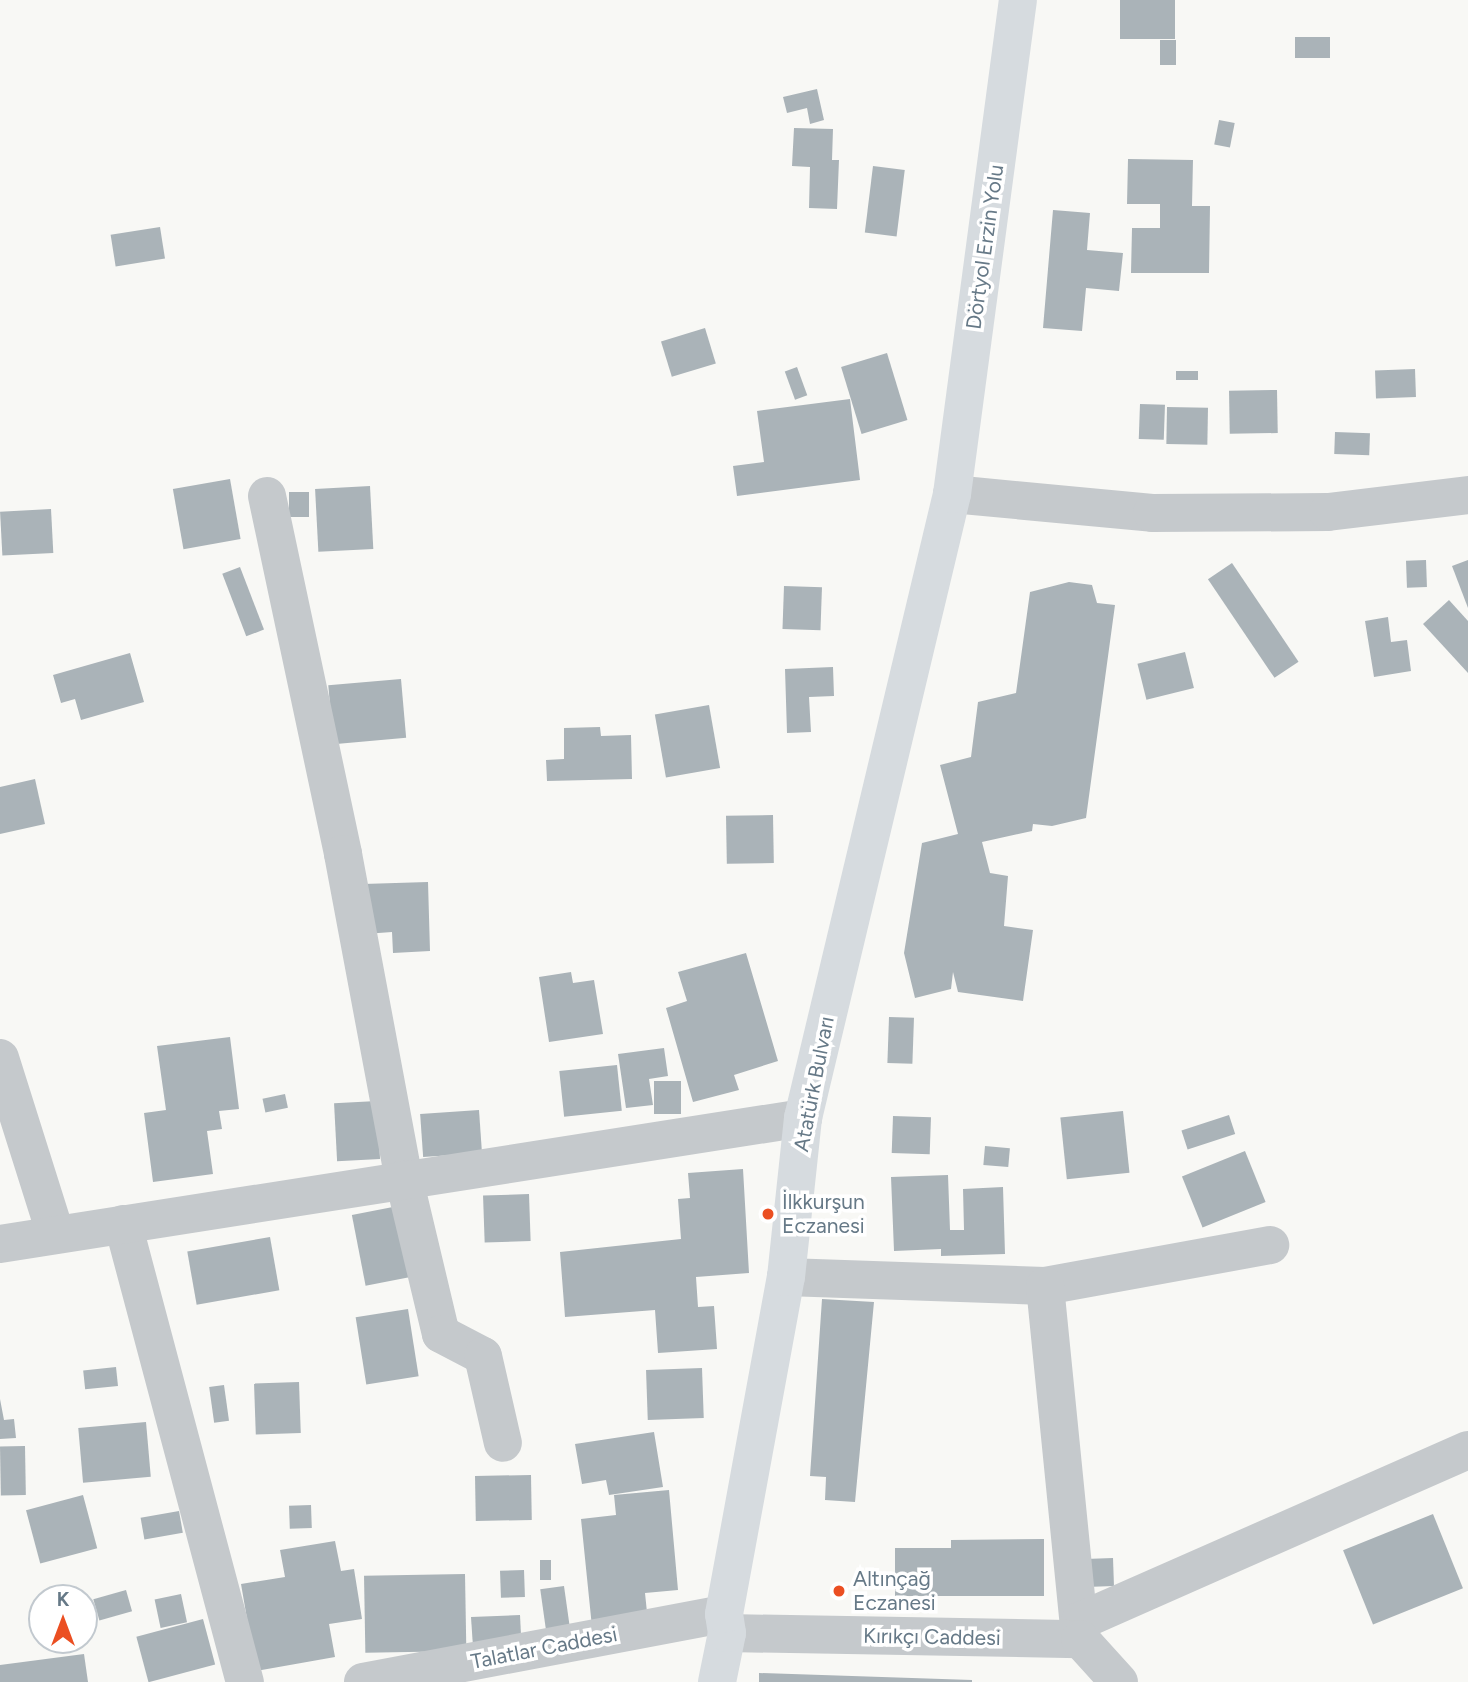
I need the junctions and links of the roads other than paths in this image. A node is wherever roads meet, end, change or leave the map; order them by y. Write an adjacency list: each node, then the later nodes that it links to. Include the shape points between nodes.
1 (1018, 0): 2 (main road, Dörtyol Erzin Yolu)
2 (952, 494): 3 (street, via 1152,513 1328,512); 6 (main road, Atatürk Bulvarı)
3 (1468, 495)
4 (267, 496): 7 (street, via 343,854)
5 (0, 1058): 9 (street)
6 (803, 1118): 7 (street); 12 (main road, Atatürk Bulvarı)
7 (404, 1179): 8 (street); 14 (street, via 440,1335 483,1356)
8 (123, 1224): 9 (street); 18 (street)
9 (55, 1232): 10 (street)
10 (0, 1244)
11 (1270, 1245): 13 (street)
12 (786, 1277): 13 (street); 16 (main road, Atatürk Bulvarı)
13 (1045, 1286): 17 (street)
14 (503, 1443)
15 (1468, 1450): 17 (street)
16 (726, 1623): 17 (street, Kırıkçı Caddesi); 19 (street, Talatlar Caddesi); 20 (main road, Atatürk Bulvarı)
17 (1080, 1630): 21 (street)
18 (245, 1682)
19 (363, 1682)
20 (717, 1682)
21 (1119, 1682)

